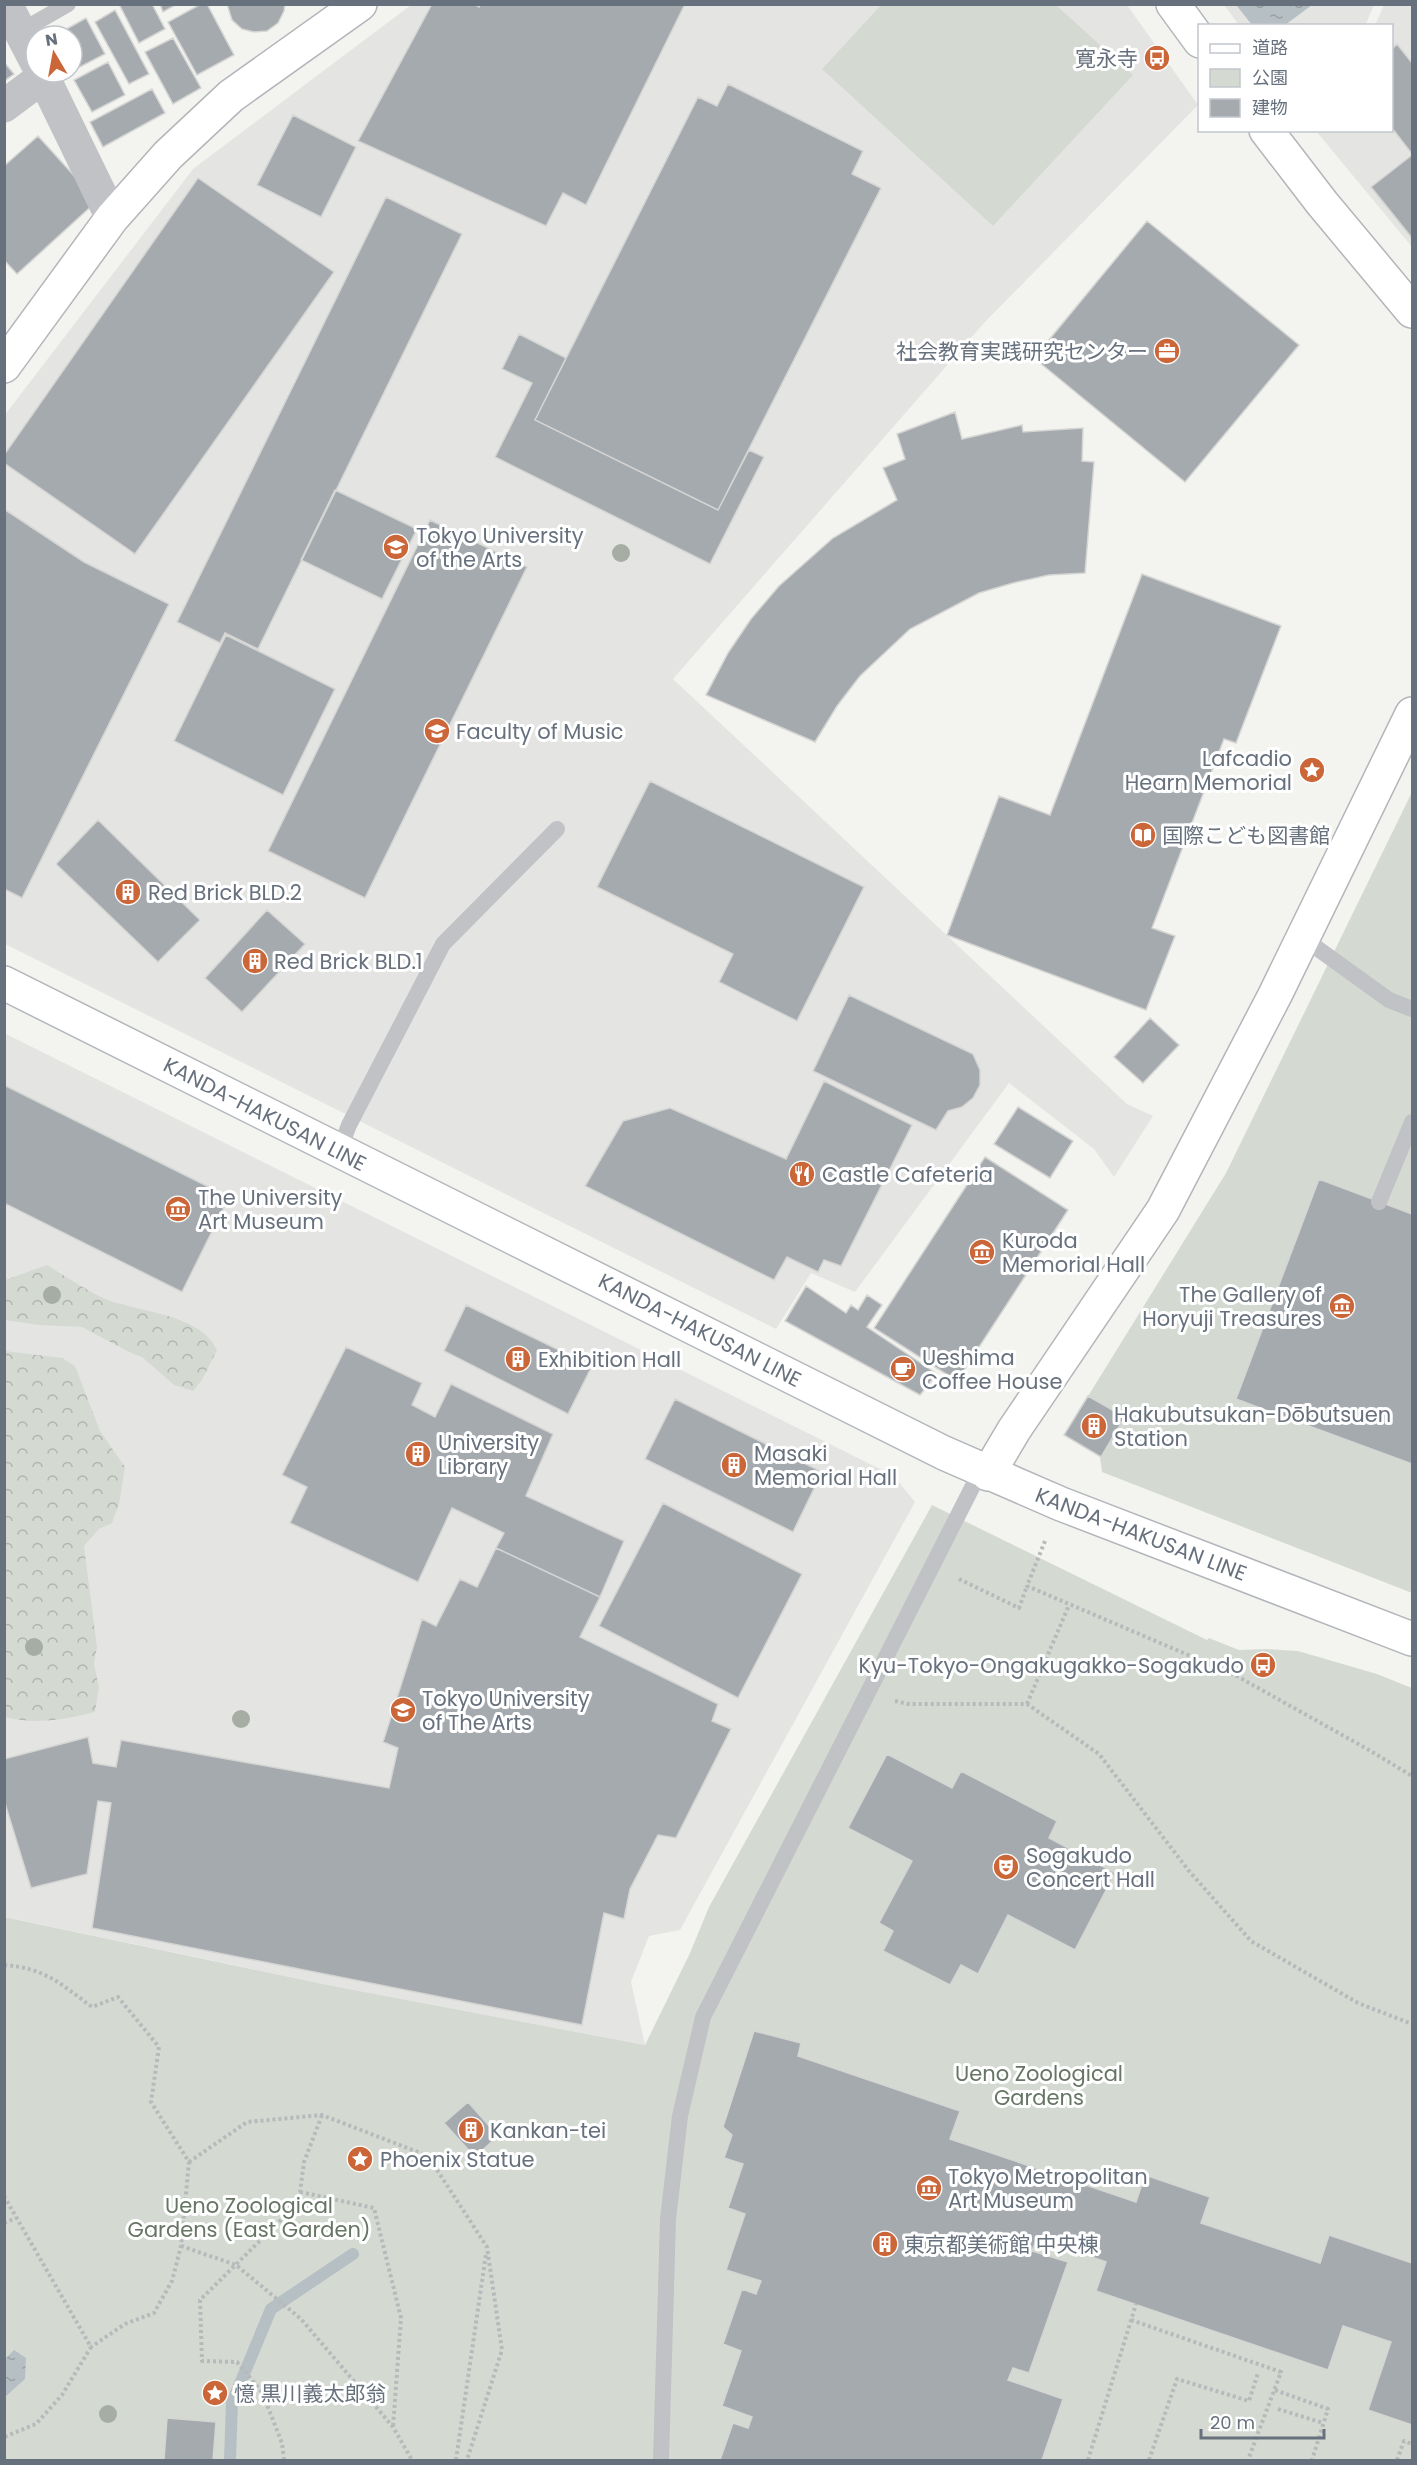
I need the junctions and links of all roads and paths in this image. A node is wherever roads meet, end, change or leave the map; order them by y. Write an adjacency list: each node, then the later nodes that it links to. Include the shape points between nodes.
1 (68, 4): 4 (lane)
2 (360, 4): 11 (street, via 231,96 168,155)
3 (1173, 4): 6 (street)
4 (14, 18): 5 (street)
5 (24, 38)
6 (1198, 38)
7 (26, 84): 9 (street)
8 (47, 84): 11 (street)
9 (4, 106)
10 (1268, 132): 12 (street)
11 (112, 218): 13 (street)
12 (1413, 311)
13 (4, 366)
14 (1413, 714): 16 (street)
15 (556, 829): 20 (lane, via 443,944)
16 (1303, 938): 18 (lane, via 1389,1000); 22 (street, via 1163,1210)
17 (4, 983): 20 (street, KANDA-HAKUSAN LINE)
18 (1413, 1009)
19 (1413, 1122): 21 (lane)
20 (339, 1151): 22 (street, KANDA-HAKUSAN LINE)
21 (1379, 1202)
22 (985, 1472): 24 (lane); 27 (street, KANDA-HAKUSAN LINE)
23 (1045, 1541): 25 (path)
24 (933, 1567): 25 (path, via 1019,1608); 28 (lane)
25 (1027, 1586): 26 (path)
26 (1069, 1605): 29 (path); 30 (path, via 1235,1675)
27 (1413, 1639)
28 (868, 1694): 29 (path, via 908,1704); 56 (lane, via 703,2017 680,2116 668,2219)
29 (1027, 1704): 32 (path, via 1098,1754 1189,1871 1251,1941 1358,2003)
30 (1413, 1776)
31 (4, 1965): 34 (path, via 24,1966 48,1975 92,2007 118,1997 159,2047 151,2102)
32 (1413, 2024)
33 (322, 2115): 34 (path, via 247,2122); 35 (path, via 304,2162); 40 (path, via 428,2156)
34 (189, 2162): 39 (path)
35 (300, 2192): 41 (path, via 282,2219); 49 (path, via 374,2208 401,2318)
36 (4, 2196): 37 (path)
37 (15, 2218): 38 (path); 44 (path)
38 (4, 2223)
39 (181, 2246): 41 (path); 44 (path, via 172,2281 154,2313 125,2324)
40 (487, 2247): 54 (path); 55 (path, via 502,2350)
41 (236, 2265): 49 (path, via 301,2319); 52 (path, via 200,2300 201,2361 237,2362 262,2392 282,2443)
42 (1136, 2304): 43 (path)
43 (1131, 2320): 46 (path, via 1281,2372); 57 (path)
44 (91, 2347): 50 (path, via 62,2395 36,2424)
45 (1258, 2373): 58 (path, via 1249,2401 1177,2379)
46 (1275, 2390): 48 (path, via 1328,2409); 59 (path)
47 (1278, 2409): 48 (path)
48 (1323, 2423): 60 (path)
49 (393, 2427): 53 (path)
50 (4, 2437)
51 (1413, 2444): 61 (path, via 1404,2441)
52 (284, 2460)
53 (412, 2460)
54 (456, 2460)
55 (467, 2460)
56 (661, 2460)
57 (1088, 2460)
58 (1149, 2460)
59 (1248, 2460)
60 (1312, 2460)
61 (1397, 2460)

